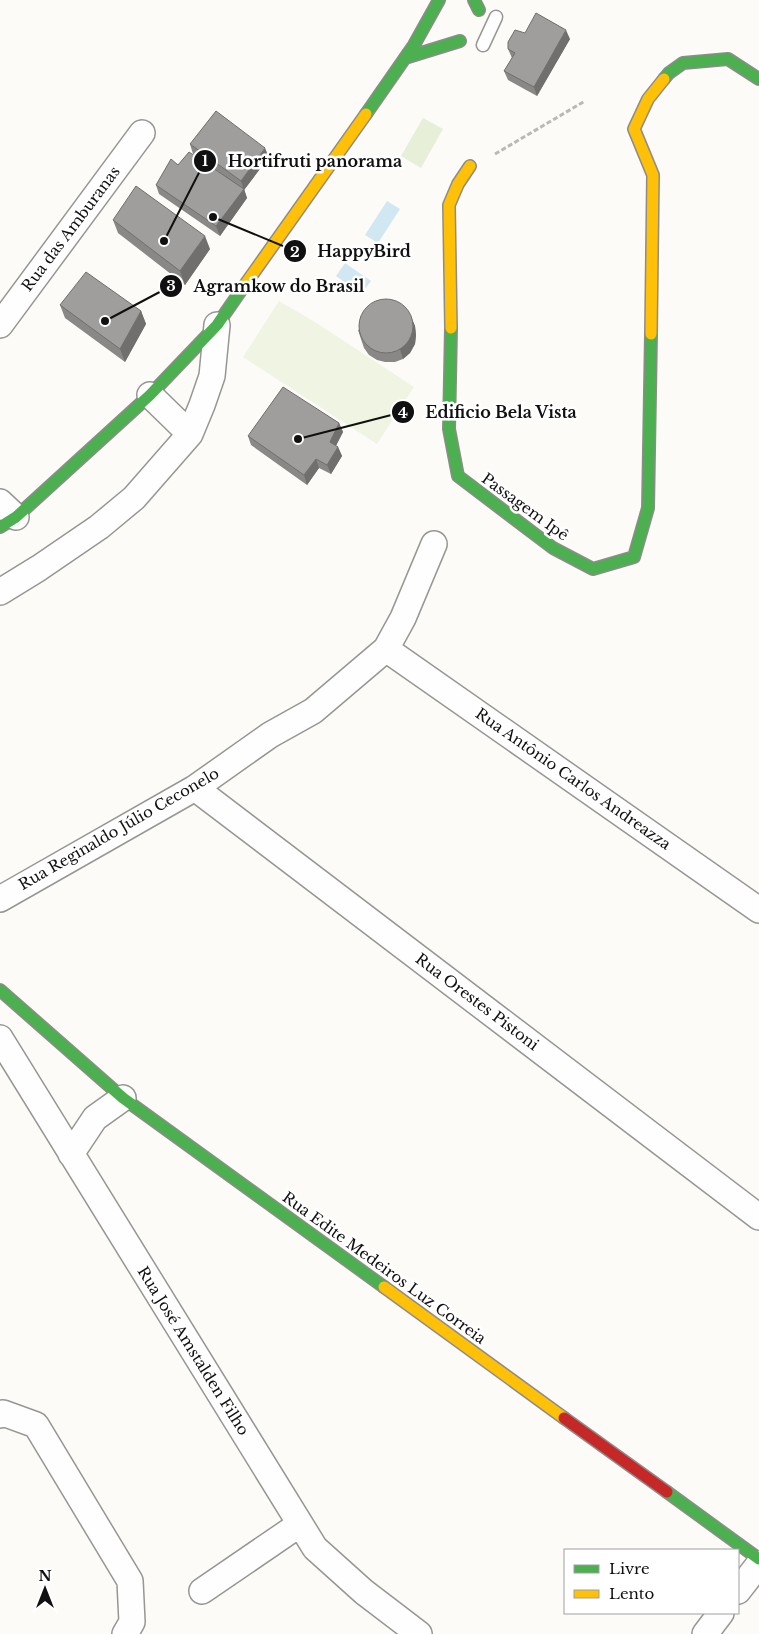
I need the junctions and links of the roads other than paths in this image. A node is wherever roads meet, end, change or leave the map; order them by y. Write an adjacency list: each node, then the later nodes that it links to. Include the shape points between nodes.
1 (439, 0): 5 (street)
2 (496, 17): 4 (lane)
3 (460, 41): 5 (street)
4 (483, 45)
5 (405, 58): 10 (street)
6 (759, 79): 8 (street, Passagem Ipê, via 728,59 683,63 669,73 648,99 634,129 653,176 648,508 634,557 593,569 553,548 458,476 448,429 452,303 449,205)
7 (142, 133): 9 (street, Rua das Amburanas)
8 (470, 166)
9 (0, 325)
10 (217, 325): 11 (street); 12 (street, via 212,376)
11 (150, 395): 12 (street); 13 (street)
12 (190, 434): 15 (street, via 134,498 39,568)
13 (5, 515)
14 (434, 544): 16 (street, Rua Reginaldo Júlio Ceconelo, via 403,618)
15 (0, 592)
16 (386, 649): 17 (street, Rua Reginaldo Júlio Ceconelo, via 313,711 270,735); 19 (street, Rua Antônio Carlos Andreazza)
17 (195, 788): 18 (street, Rua Reginaldo Júlio Ceconelo); 24 (street, Rua Orestes Pistoni)
18 (0, 899)
19 (759, 910)
20 (0, 990): 22 (street, Rua Edite Medeiros Luz Correia)
21 (0, 1038): 23 (street, Rua José Amstalden Filho)
22 (123, 1098): 23 (street, via 95,1118); 27 (street, Rua Edite Medeiros Luz Correia)
23 (71, 1154): 26 (street, Rua José Amstalden Filho)
24 (759, 1216)
25 (0, 1415): 32 (street, via 3,1413 36,1425 130,1581 132,1622)
26 (300, 1524): 29 (street); 33 (street, Rua José Amstalden Filho, via 314,1548)
27 (759, 1559)
28 (759, 1564): 30 (street)
29 (202, 1591)
30 (739, 1591)
31 (720, 1614): 34 (street)
32 (124, 1634)
33 (419, 1634)
34 (705, 1634)

